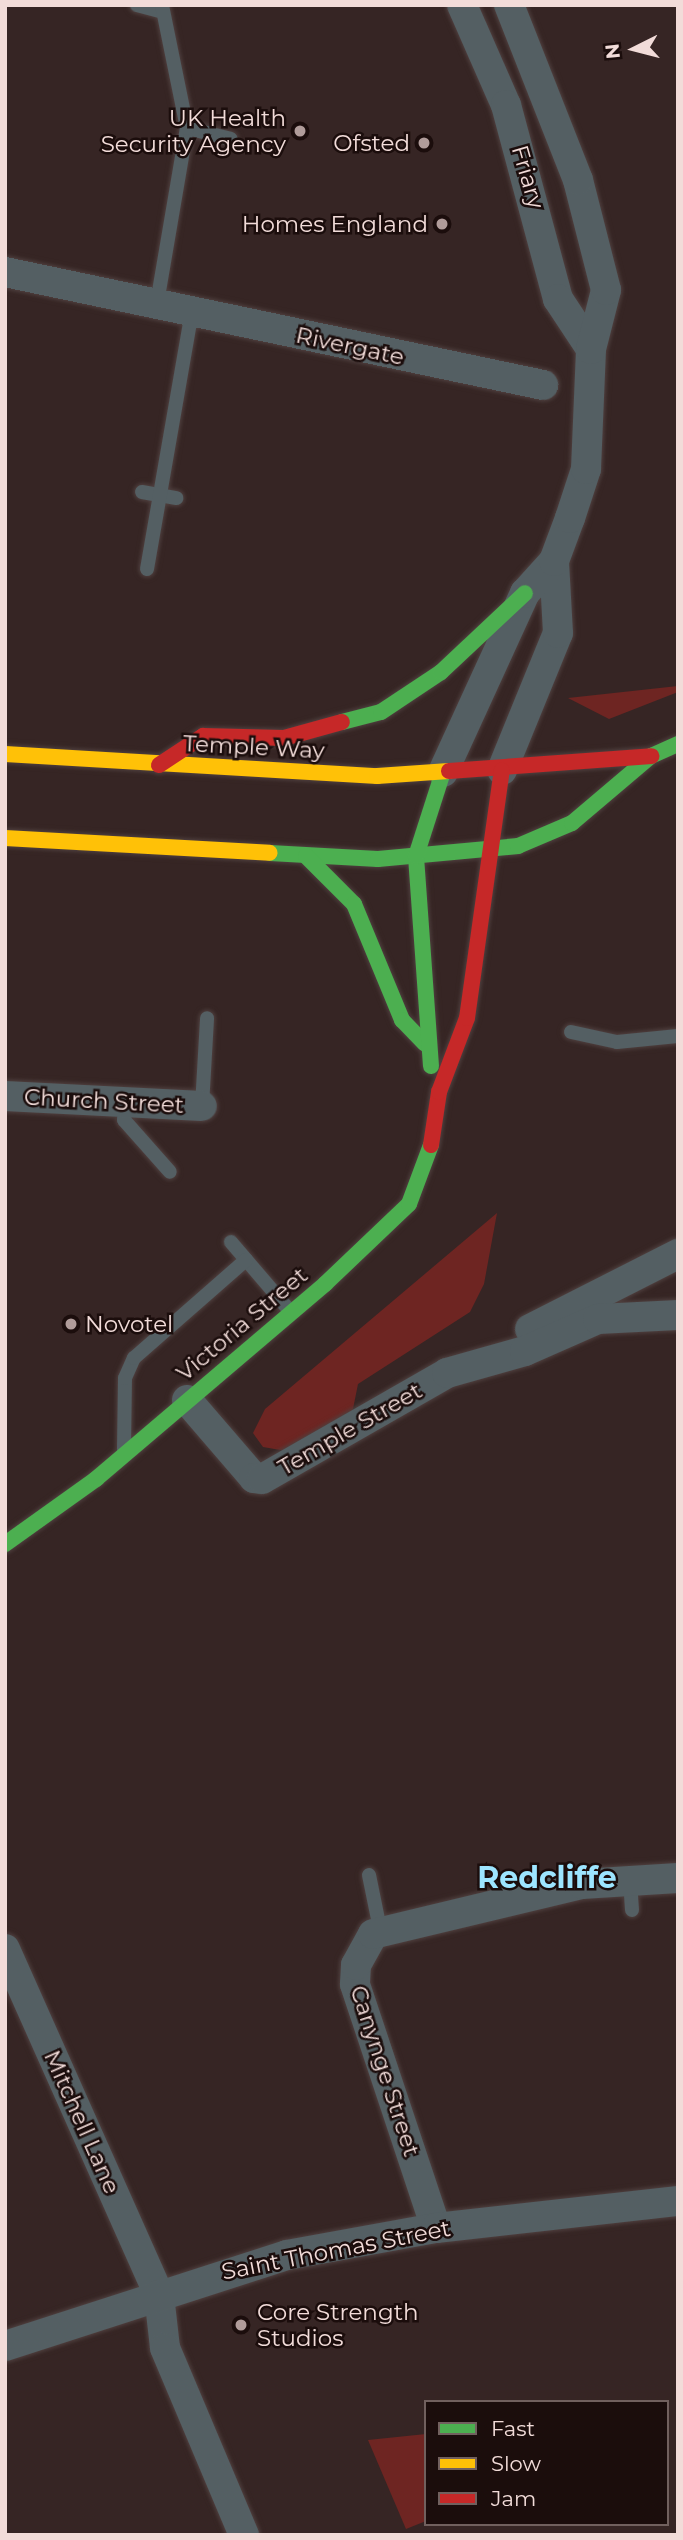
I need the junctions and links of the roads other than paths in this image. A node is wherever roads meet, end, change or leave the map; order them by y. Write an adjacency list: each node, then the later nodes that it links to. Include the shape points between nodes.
1 (137, 5): 4 (lane)
2 (462, 5): 10 (street, Friary, via 506,105 558,299)
3 (509, 5): 10 (street, Friary, via 578,180 606,290)
4 (161, 8): 5 (lane)
5 (187, 128): 6 (lane); 8 (lane)
6 (231, 139)
7 (5, 272): 8 (street, Rivergate)
8 (157, 303): 9 (street, Rivergate)
9 (192, 311): 11 (street, Rivergate); 13 (lane)
10 (591, 349): 15 (street, Friary, via 586,469)
11 (543, 384)
12 (142, 492): 13 (lane)
13 (160, 495): 14 (lane); 16 (lane)
14 (176, 498)
15 (554, 561): 17 (street, Friary); 22 (street, Friary, via 558,633)
16 (147, 569)
17 (525, 593): 21 (main road, via 441,672 381,712 284,737 203,736); 23 (street, Friary)
18 (678, 744): 20 (main road)
19 (5, 754): 21 (main road, Temple Way)
20 (651, 756): 22 (main road, Temple Way, via 573,758); 25 (main road, via 572,823 537,840)
21 (159, 765): 23 (main road, Temple Way, via 377,776)
22 (502, 770): 23 (main road, Temple Way); 25 (main road, Victoria Street)
23 (443, 772): 27 (main road, Victoria Street)
24 (5, 838): 26 (main road)
25 (488, 850): 27 (main road); 32 (main road, Victoria Street, via 467,1018)
26 (306, 856): 27 (main road); 31 (main road, via 354,904 402,1020)
27 (416, 856): 31 (main road, Victoria Street)
28 (207, 1018): 35 (lane)
29 (571, 1032): 30 (lane, via 617,1042)
30 (678, 1036)
31 (425, 1044): 32 (main road, Victoria Street)
32 (439, 1092): 40 (main road, Victoria Street, via 429,1161 409,1204)
33 (5, 1096): 34 (street, Church Street)
34 (125, 1102): 35 (street, Church Street); 36 (lane, via 124,1119)
35 (202, 1106)
36 (170, 1172)
37 (231, 1242): 39 (lane)
38 (678, 1254): 42 (street, Temple Street, via 519,1335)
39 (246, 1260): 40 (lane); 44 (lane, via 134,1358 123,1404)
40 (291, 1312): 43 (main road, Victoria Street)
41 (678, 1315): 42 (street, Temple Street, via 598,1319)
42 (502, 1354): 43 (street, Temple Street, via 447,1373 262,1479 254,1478)
43 (187, 1400): 44 (main road, Victoria Street)
44 (126, 1454): 45 (main road, Victoria Street)
45 (5, 1545)
46 (369, 1875): 48 (lane)
47 (678, 1878): 48 (street, via 631,1895 582,1884)
48 (380, 1929): 51 (street, Canynge Street, via 354,1973 368,2048)
49 (6, 1953): 52 (street, Mitchell Lane)
50 (678, 2201): 51 (street, Saint Thomas Street)
51 (436, 2228): 52 (street, Saint Thomas Street, via 276,2258)
52 (159, 2295): 53 (street, Saint Thomas Street); 54 (street, Mitchell Lane, via 165,2348)
53 (5, 2346)
54 (244, 2535)

